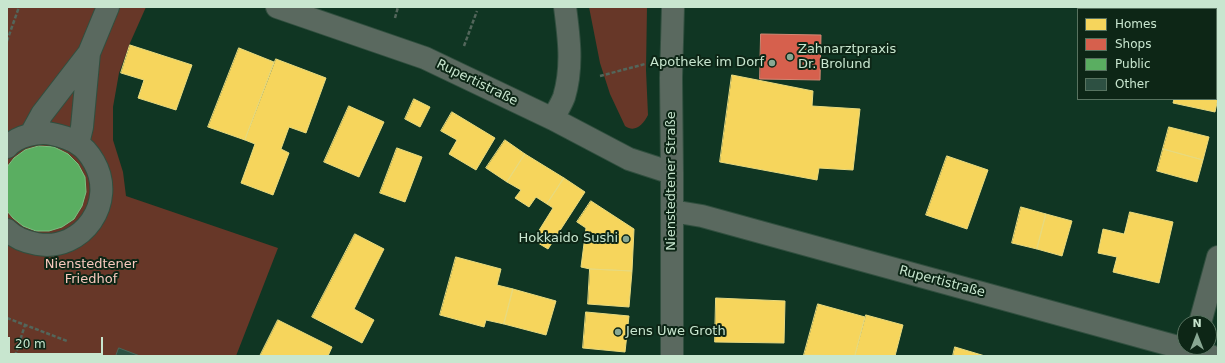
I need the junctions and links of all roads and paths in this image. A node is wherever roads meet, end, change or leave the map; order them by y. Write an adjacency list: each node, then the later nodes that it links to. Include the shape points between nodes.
1 (18, 7): 7 (path)
2 (108, 7): 9 (street)
3 (565, 7): 12 (street, via 570,56 564,97)
4 (673, 7): 16 (street, Nienstedtener Straße)
5 (287, 9): 12 (street, Rupertistraße, via 425,58)
6 (477, 11): 8 (path)
7 (7, 41)
8 (462, 50)
9 (89, 53): 13 (street, via 42,114); 14 (street)
10 (651, 62): 11 (path)
11 (600, 76)
12 (553, 119): 16 (street, Rupertistraße, via 629,159)
13 (31, 134): 14 (street, via 48,133 63,136); 15 (street)
14 (78, 144): 18 (street, via 89,154 97,168 101,183 101,198 88,226 69,240 44,245 26,242)
15 (7, 147)
16 (672, 173): 17 (street, Nienstedtener Straße)
17 (672, 211): 24 (street, Rupertistraße, via 702,216); 26 (street, Nienstedtener Straße)
18 (7, 230)
19 (1218, 257): 20 (street)
20 (1202, 315)
21 (7, 318): 22 (path)
22 (25, 325): 23 (path); 25 (path)
23 (67, 341)
24 (1177, 347)
25 (15, 356)
26 (672, 356)

